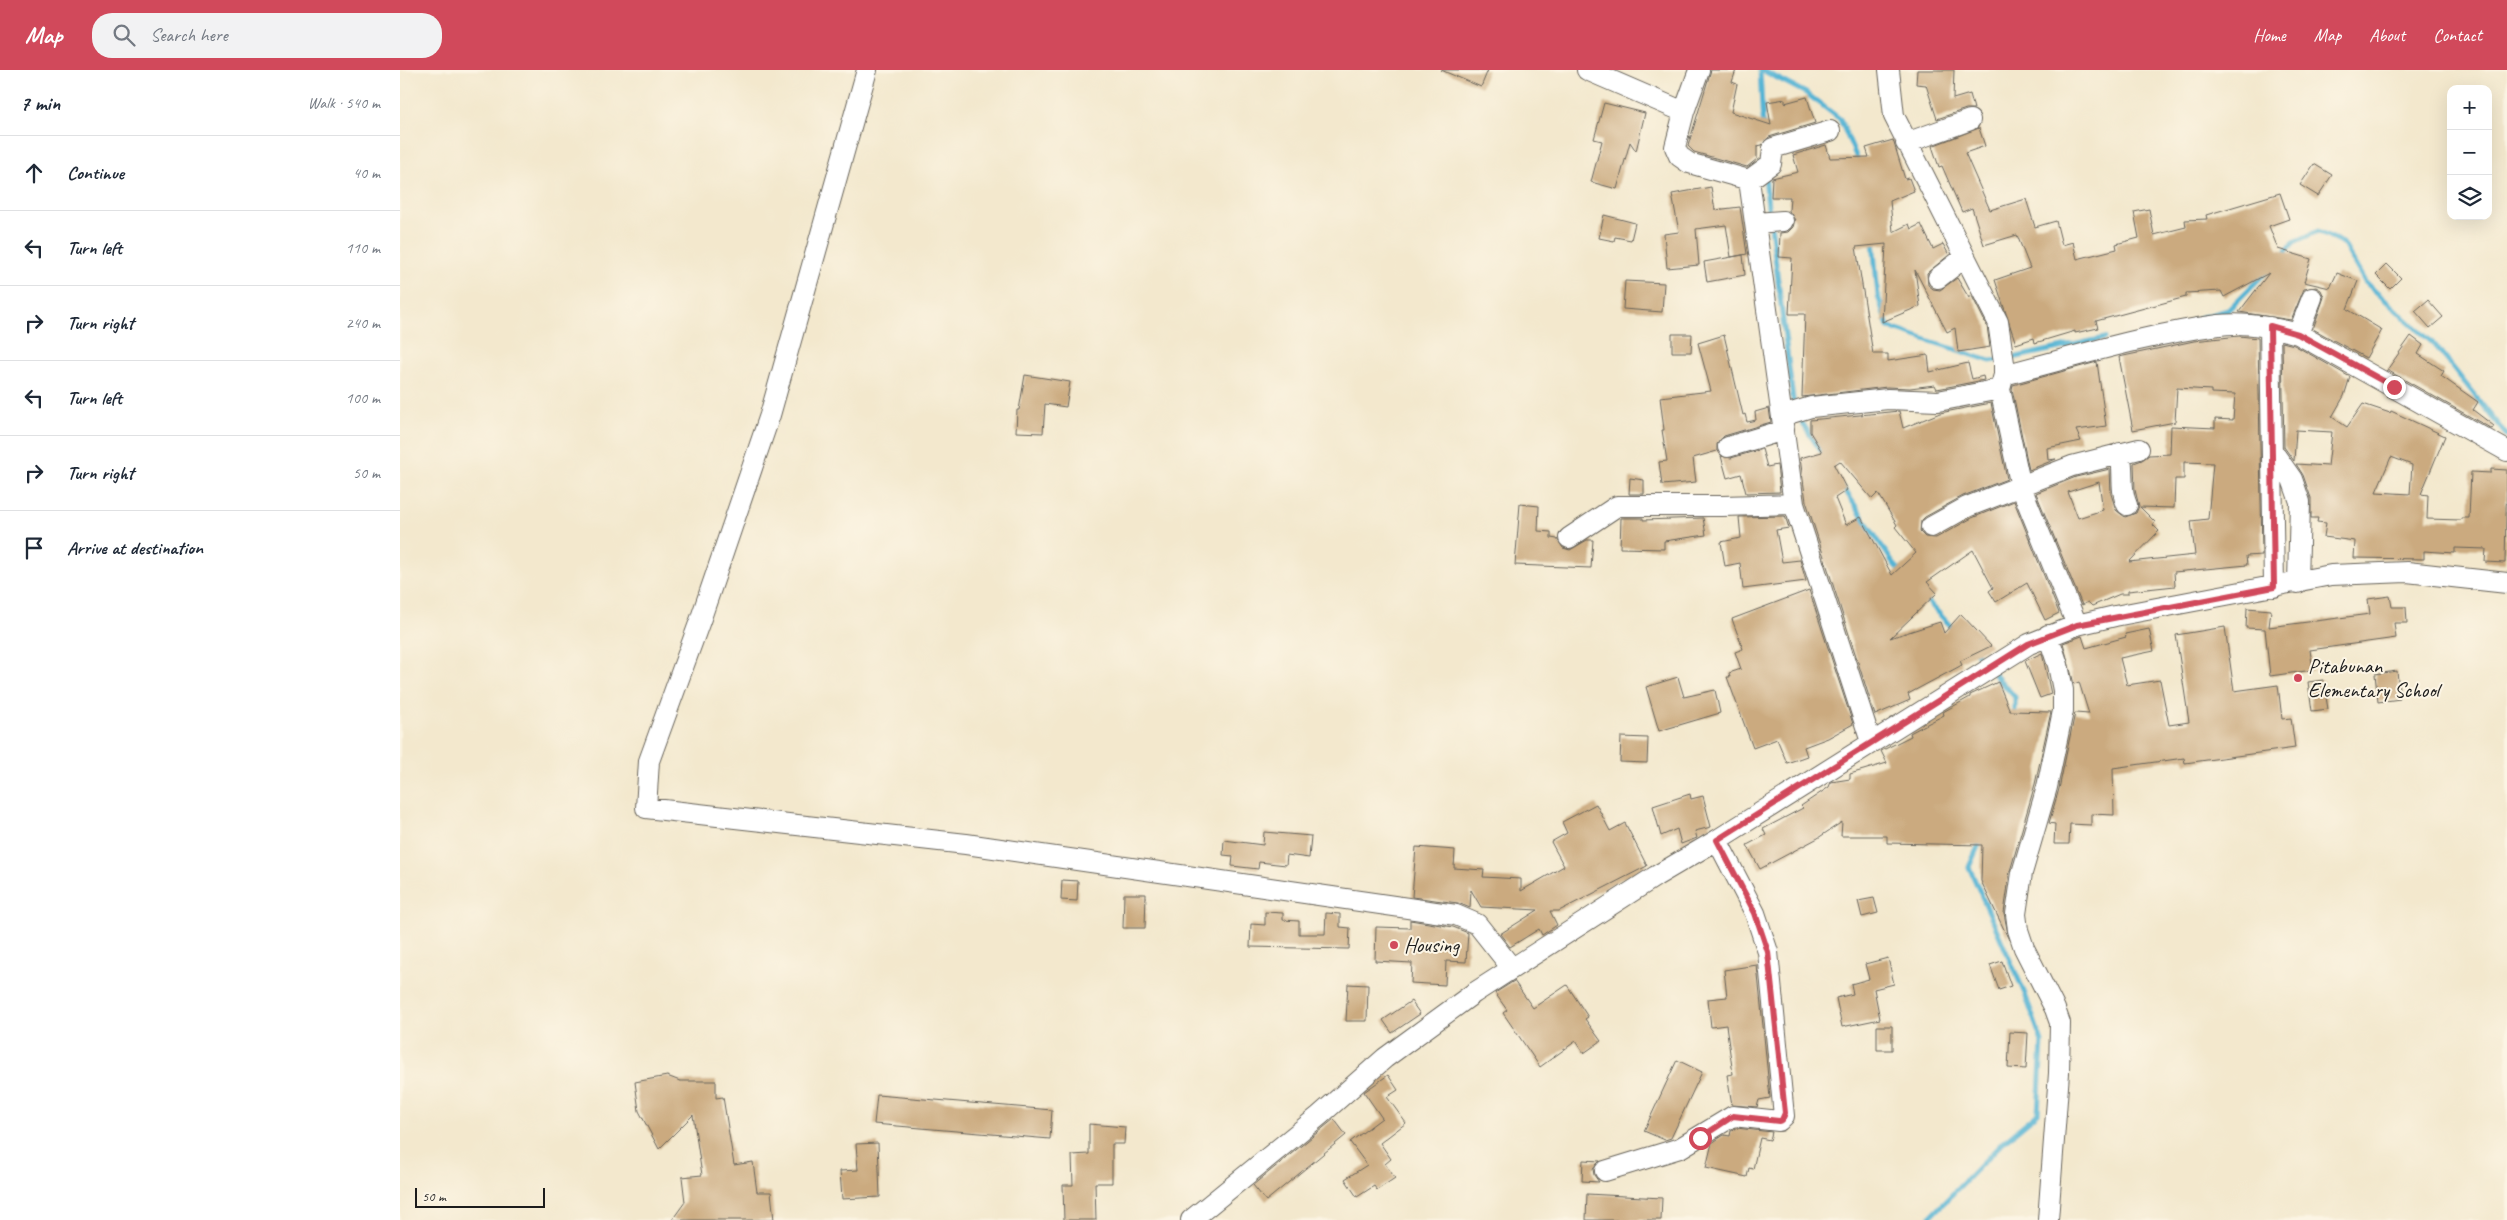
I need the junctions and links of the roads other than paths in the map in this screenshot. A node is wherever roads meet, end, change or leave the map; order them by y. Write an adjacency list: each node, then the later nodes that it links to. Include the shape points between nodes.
1 (867, 70): 32 (street, via 770,415 702,618 648,761 646,808 966,844 1456,915 1477,924)
2 (1587, 70): 5 (street)
3 (1699, 70): 5 (street)
4 (1889, 70): 8 (street, via 1894,116)
5 (1684, 112): 9 (street, via 1675,147 1679,156 1689,163)
6 (1970, 120): 8 (street)
7 (1830, 131): 9 (street, via 1773,148)
8 (1906, 143): 10 (street)
9 (1760, 172): 16 (street, via 1769,222)
10 (1965, 257): 11 (street); 15 (street, via 1998,322)
11 (1938, 278)
12 (2312, 298): 14 (street)
13 (2270, 326): 14 (street); 15 (street, via 2221,325); 19 (street)
14 (2298, 334): 18 (street)
15 (2003, 369): 16 (street, via 1938,401 1888,399 1811,407); 20 (street)
16 (1786, 420): 17 (street); 21 (street)
17 (1728, 446)
18 (2507, 451)
19 (2274, 452): 25 (street, via 2292,479 2300,502); 27 (street)
20 (2021, 487): 22 (street, via 2072,466 2130,451 2123,464 2123,497); 23 (street, via 1967,507); 28 (street)
21 (1794, 504): 24 (street, via 1617,506); 30 (street)
22 (2127, 505)
23 (1931, 528)
24 (1569, 538)
25 (2298, 583): 26 (street, via 2354,573 2407,572); 27 (street)
26 (2507, 583)
27 (2274, 587): 28 (street)
28 (2077, 625): 29 (street)
29 (2048, 635): 30 (street, via 2028,644); 35 (street, via 2063,690 2063,711 2047,787 2022,873 2016,914 2024,948 2060,1023)
30 (1871, 742): 31 (street)
31 (1717, 840): 32 (street); 33 (street, via 1755,913 1768,952 1784,1116 1779,1121 1733,1116 1680,1148)
32 (1511, 967): 34 (street, via 1385,1058)
33 (1605, 1171)
34 (1191, 1220)
35 (2048, 1220)

